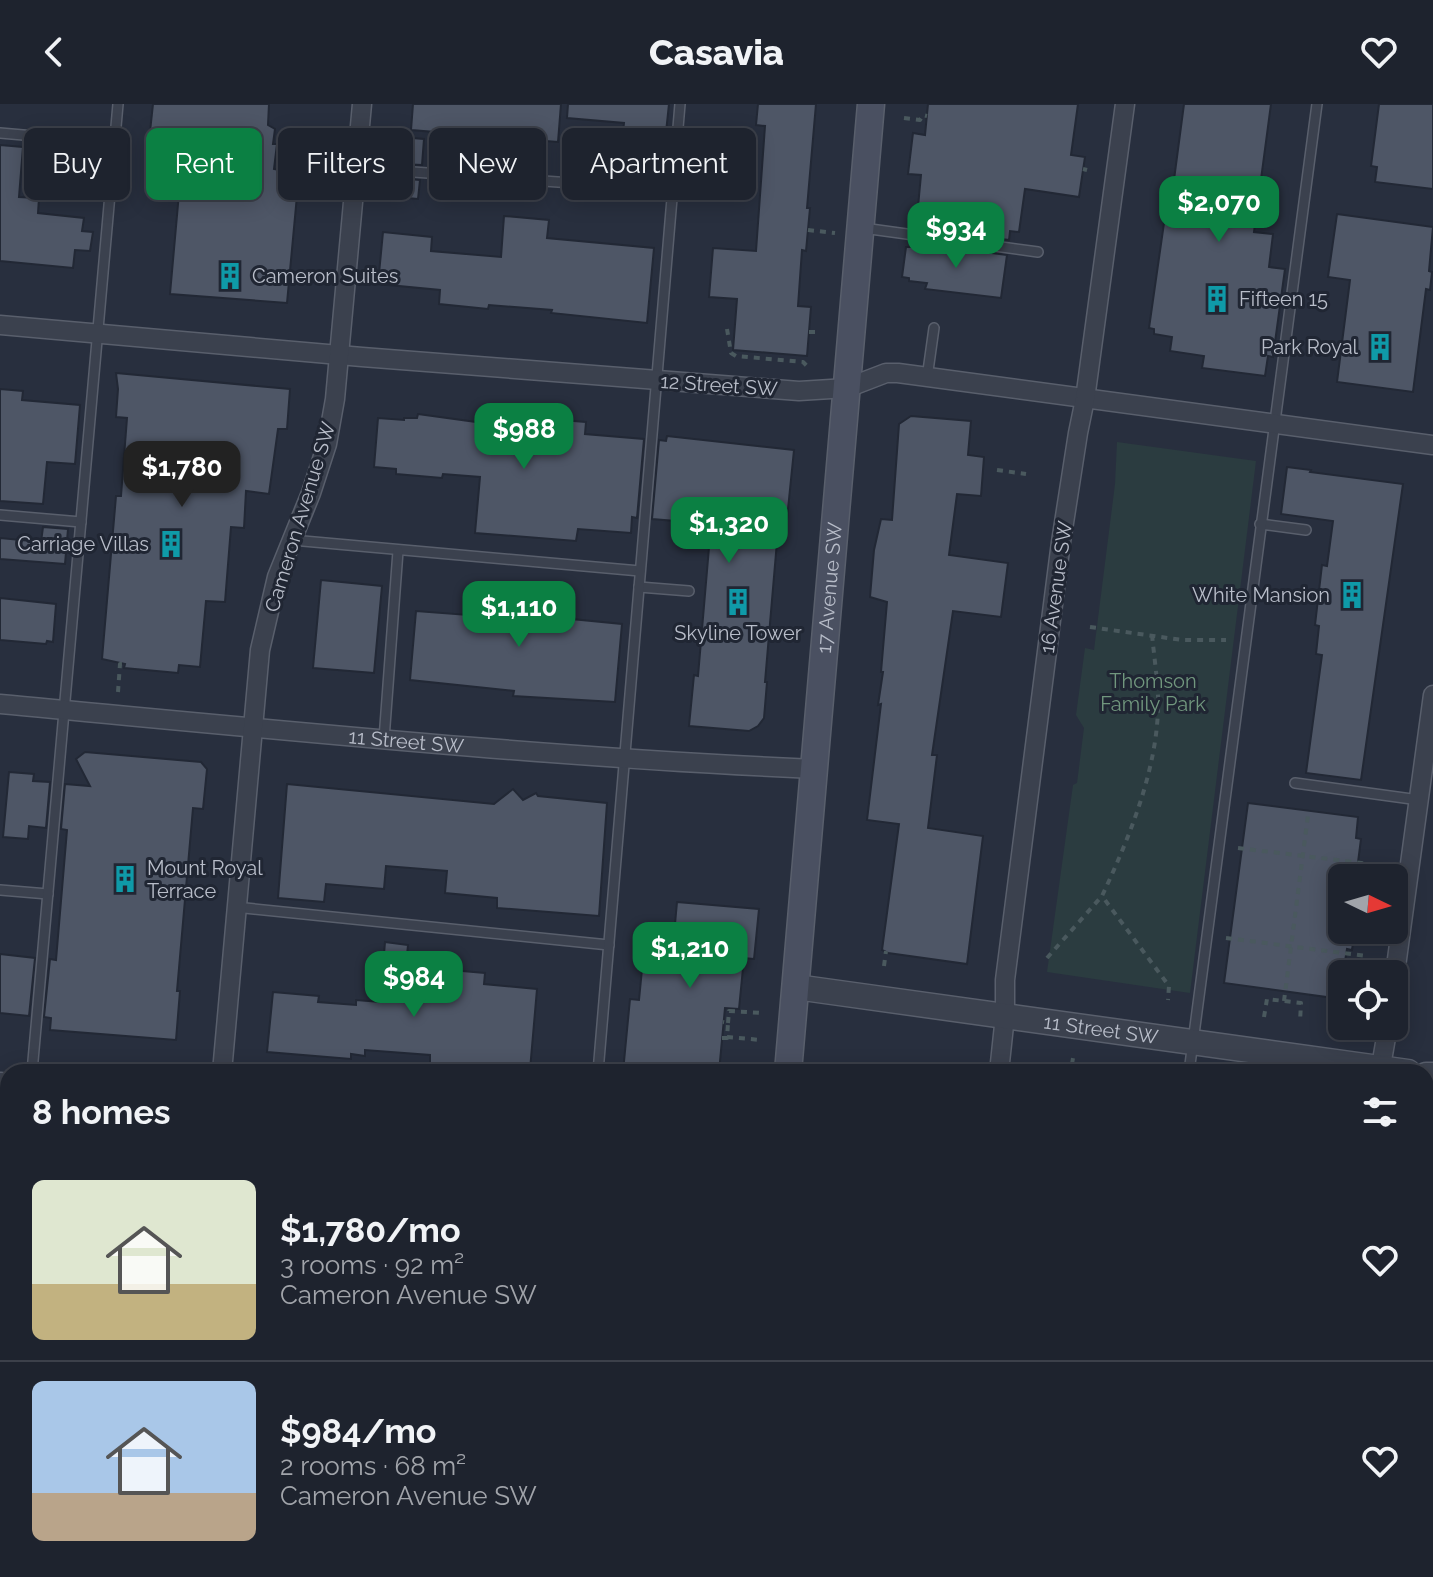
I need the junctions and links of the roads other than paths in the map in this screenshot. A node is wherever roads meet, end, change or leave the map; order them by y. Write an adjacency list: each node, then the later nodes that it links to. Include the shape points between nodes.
1 (118, 104): 7 (lane)
2 (362, 104): 8 (street, Cameron Avenue SW)
3 (680, 104): 9 (lane)
4 (871, 104): 17 (main road, 17 Avenue SW)
5 (1125, 104): 26 (street, 16 Avenue SW)
6 (1317, 104): 27 (lane)
7 (116, 128)
8 (360, 128)
9 (678, 128)
10 (0, 133): 11 (lane)
11 (24, 135)
12 (413, 172): 13 (lane)
13 (562, 182)
14 (110, 200): 21 (lane)
15 (353, 200): 22 (street, Cameron Avenue SW)
16 (671, 200): 24 (lane)
17 (851, 230): 18 (lane); 25 (main road, 17 Avenue SW)
18 (1038, 252)
19 (0, 325): 21 (street, 12 Street SW)
20 (934, 328): 23 (lane)
21 (98, 334): 22 (street, 12 Street SW); 30 (lane)
22 (339, 355): 24 (street, 12 Street SW); 33 (street, Cameron Avenue SW, via 327,444)
23 (927, 378): 25 (street, 12 Street SW, via 886,373); 26 (street, 12 Street SW)
24 (657, 381): 25 (street, 12 Street SW, via 799,391); 35 (lane)
25 (847, 388): 44 (main road, 17 Avenue SW)
26 (1085, 399): 27 (street, 12 Street SW); 53 (street, 16 Avenue SW, via 1061,542 1005,980)
27 (1274, 424): 28 (street, 12 Street SW); 31 (lane)
28 (1433, 445)
29 (0, 515): 30 (lane)
30 (81, 522): 40 (lane)
31 (1260, 524): 32 (lane); 55 (lane)
32 (1306, 530)
33 (292, 540): 34 (lane); 41 (street, Cameron Avenue SW, via 277,577 260,650)
34 (398, 551): 35 (lane); 42 (lane)
35 (640, 571): 36 (lane)
36 (639, 587): 37 (lane); 43 (lane)
37 (689, 591)
38 (1433, 695): 46 (street)
39 (0, 704): 40 (street, 11 Street SW)
40 (65, 710): 41 (street, 11 Street SW); 48 (lane)
41 (252, 728): 42 (street, 11 Street SW); 49 (street, Cameron Avenue SW)
42 (384, 739): 43 (street, 11 Street SW)
43 (624, 758): 44 (street, 11 Street SW); 50 (lane)
44 (814, 769): 52 (main road, 17 Avenue SW)
45 (1295, 783): 46 (lane)
46 (1419, 800): 51 (street)
47 (0, 890): 48 (lane)
48 (48, 894): 56 (lane)
49 (235, 907): 50 (lane); 57 (street, Cameron Avenue SW)
50 (609, 945): 58 (lane)
51 (1397, 960)
52 (796, 987): 53 (street, 11 Street SW); 59 (main road, 17 Avenue SW)
53 (1005, 1016): 55 (street, 11 Street SW); 60 (street, 16 Avenue SW)
54 (1385, 1040): 63 (street)
55 (1192, 1043): 61 (lane); 62 (street, 11 Street SW)
56 (33, 1064)
57 (223, 1064)
58 (599, 1064)
59 (789, 1064)
60 (1000, 1064)
61 (1190, 1064)
62 (1338, 1064)
63 (1381, 1064)

